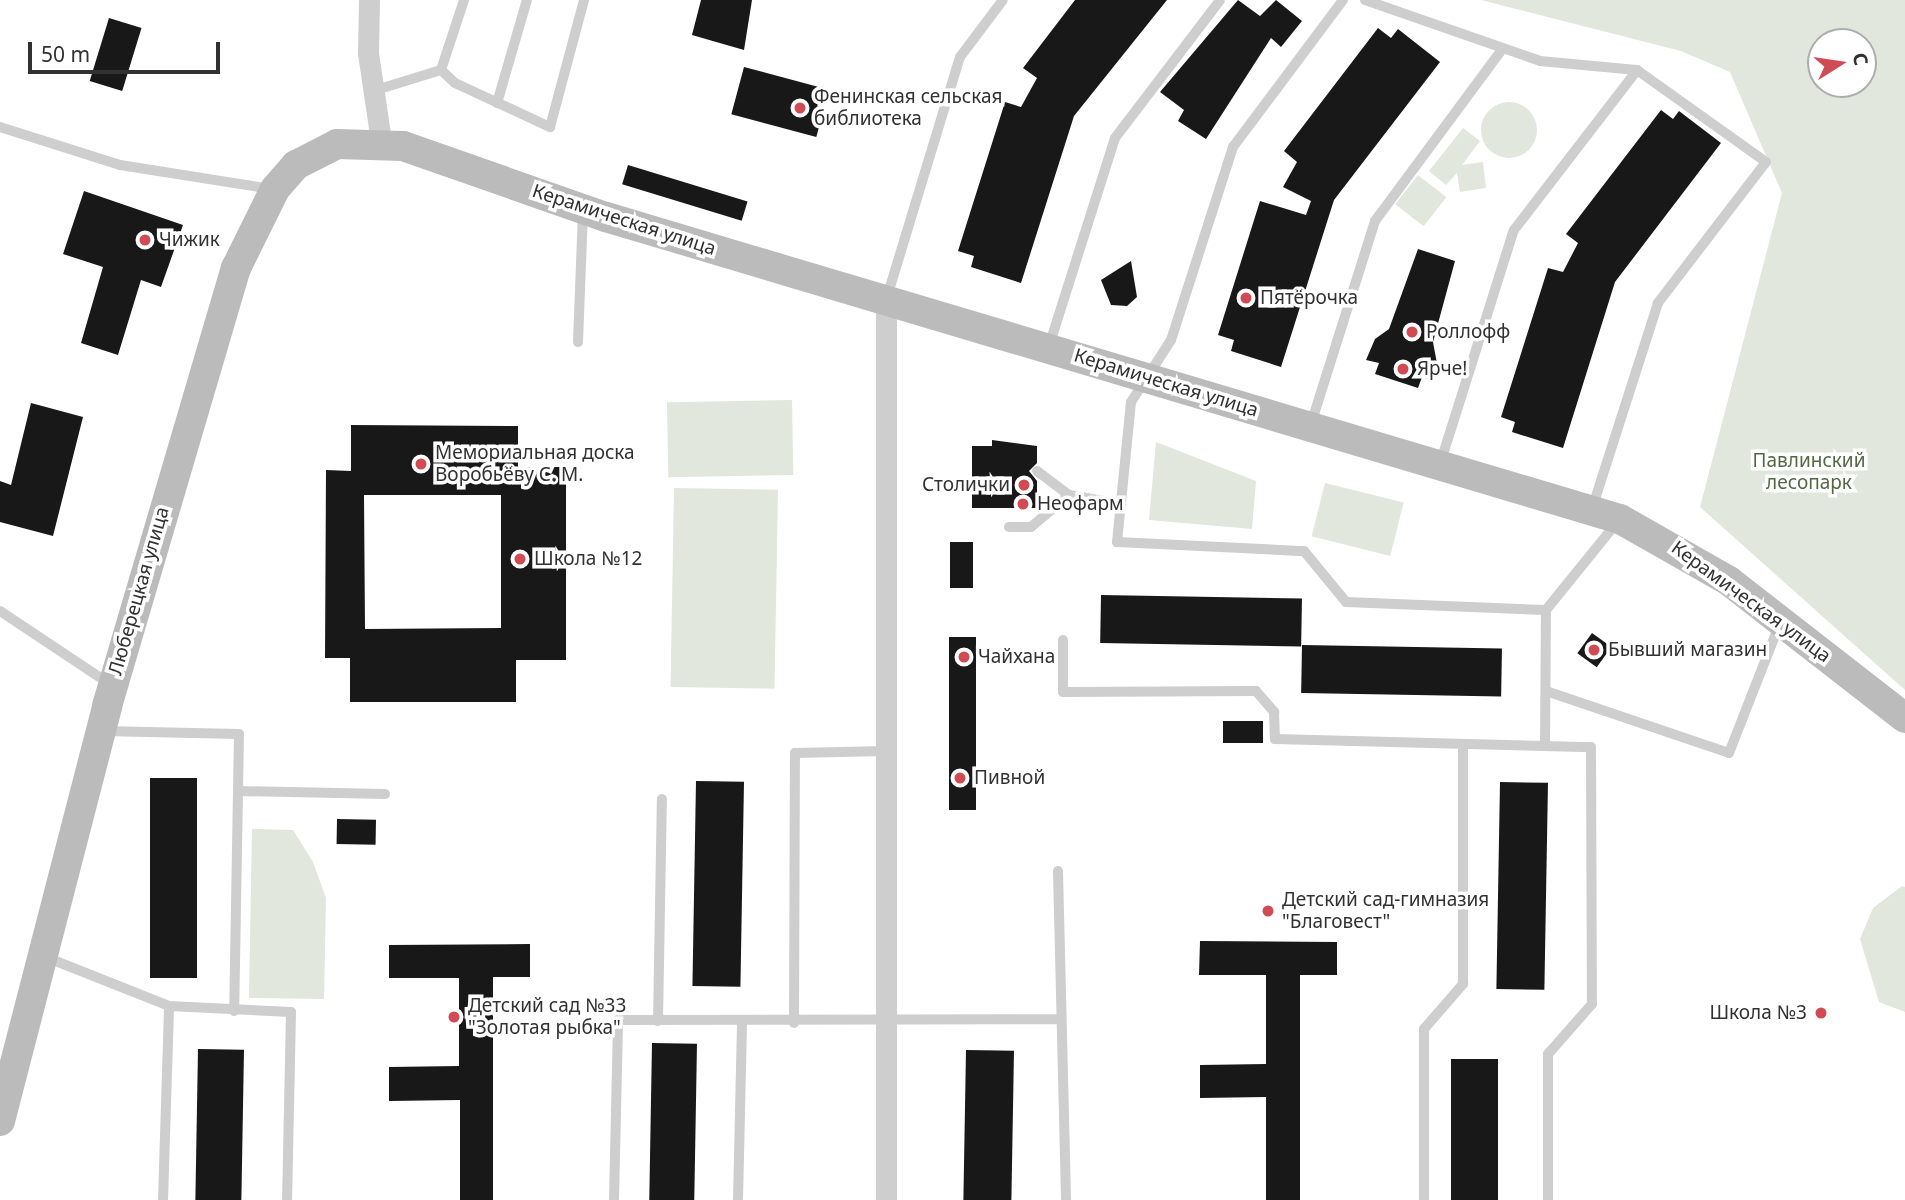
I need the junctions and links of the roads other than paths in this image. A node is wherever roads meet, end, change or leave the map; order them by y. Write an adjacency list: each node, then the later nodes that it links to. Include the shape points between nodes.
1 (369, 0): 12 (street)
2 (464, 0): 10 (lane)
3 (527, 0): 13 (lane)
4 (584, 0): 13 (lane, via 550,127)
5 (1003, 0): 18 (lane, via 960,57)
6 (1220, 0): 20 (lane, via 1115,138)
7 (1343, 0): 21 (lane, via 1233,147 1171,340)
8 (1365, 0): 9 (lane)
9 (1503, 48): 11 (lane, via 1540,61); 22 (lane, via 1375,221)
10 (441, 70): 12 (lane); 13 (lane)
11 (1637, 70): 23 (lane, via 1514,230); 27 (lane, via 1766,162 1657,303)
12 (373, 91): 15 (street)
13 (496, 103)
14 (0, 127): 16 (lane, via 120,165)
15 (380, 141): 16 (main road, Люберецкая улица, via 319,150); 17 (main road, Керамическая улица)
16 (275, 189): 33 (main road, Люберецкая улица, via 215,331)
17 (584, 209): 18 (main road, Керамическая улица); 19 (lane)
18 (886, 299): 20 (main road, Керамическая улица); 39 (street)
19 (578, 342)
20 (1049, 346): 21 (main road, Керамическая улица)
21 (1146, 377): 22 (main road, Керамическая улица); 26 (lane, via 1131,402)
22 (1310, 427): 23 (main road, Керамическая улица)
23 (1440, 464): 27 (main road, Керамическая улица)
24 (1037, 471): 25 (lane)
25 (1069, 495): 26 (lane); 28 (lane, via 1031,527)
26 (1122, 504): 29 (lane, via 1117,542 1304,551 1346,602)
27 (1606, 514): 29 (lane); 31 (main road, Керамическая улица, via 1685,552)
28 (1009, 527)
29 (1546, 610): 34 (lane)
30 (0, 611): 33 (lane)
31 (1781, 620): 34 (lane, via 1729,753); 35 (main road, Керамическая улица)
32 (1063, 640): 37 (lane, via 1063,692 1256,691 1274,712 1275,739)
33 (113, 685): 36 (main road, Люберецкая улица)
34 (1546, 691): 38 (lane)
35 (1905, 718)
36 (100, 731): 40 (lane, via 239,734); 44 (main road, Люберецкая улица)
37 (1463, 744): 38 (lane); 59 (lane, via 1463,984 1424,1029)
38 (1545, 746): 60 (lane, via 1591,747 1592,1004 1548,1054)
39 (886, 751): 49 (street); 51 (lane, via 795,753)
40 (238, 791): 41 (lane); 46 (lane)
41 (385, 794)
42 (662, 799): 48 (lane)
43 (1059, 871): 47 (lane)
44 (42, 955): 45 (lane); 52 (main road, Люберецкая улица)
45 (169, 1006): 46 (lane); 53 (lane)
46 (234, 1011): 54 (lane, via 290,1012)
47 (1060, 1019): 49 (lane); 58 (lane)
48 (659, 1021): 50 (lane); 55 (lane, via 618,1020)
49 (886, 1021): 51 (lane); 57 (street)
50 (742, 1023): 51 (lane); 56 (lane)
51 (794, 1023)
52 (0, 1121)
53 (163, 1200)
54 (287, 1200)
55 (614, 1200)
56 (738, 1200)
57 (886, 1200)
58 (1066, 1200)
59 (1424, 1200)
60 (1548, 1200)

